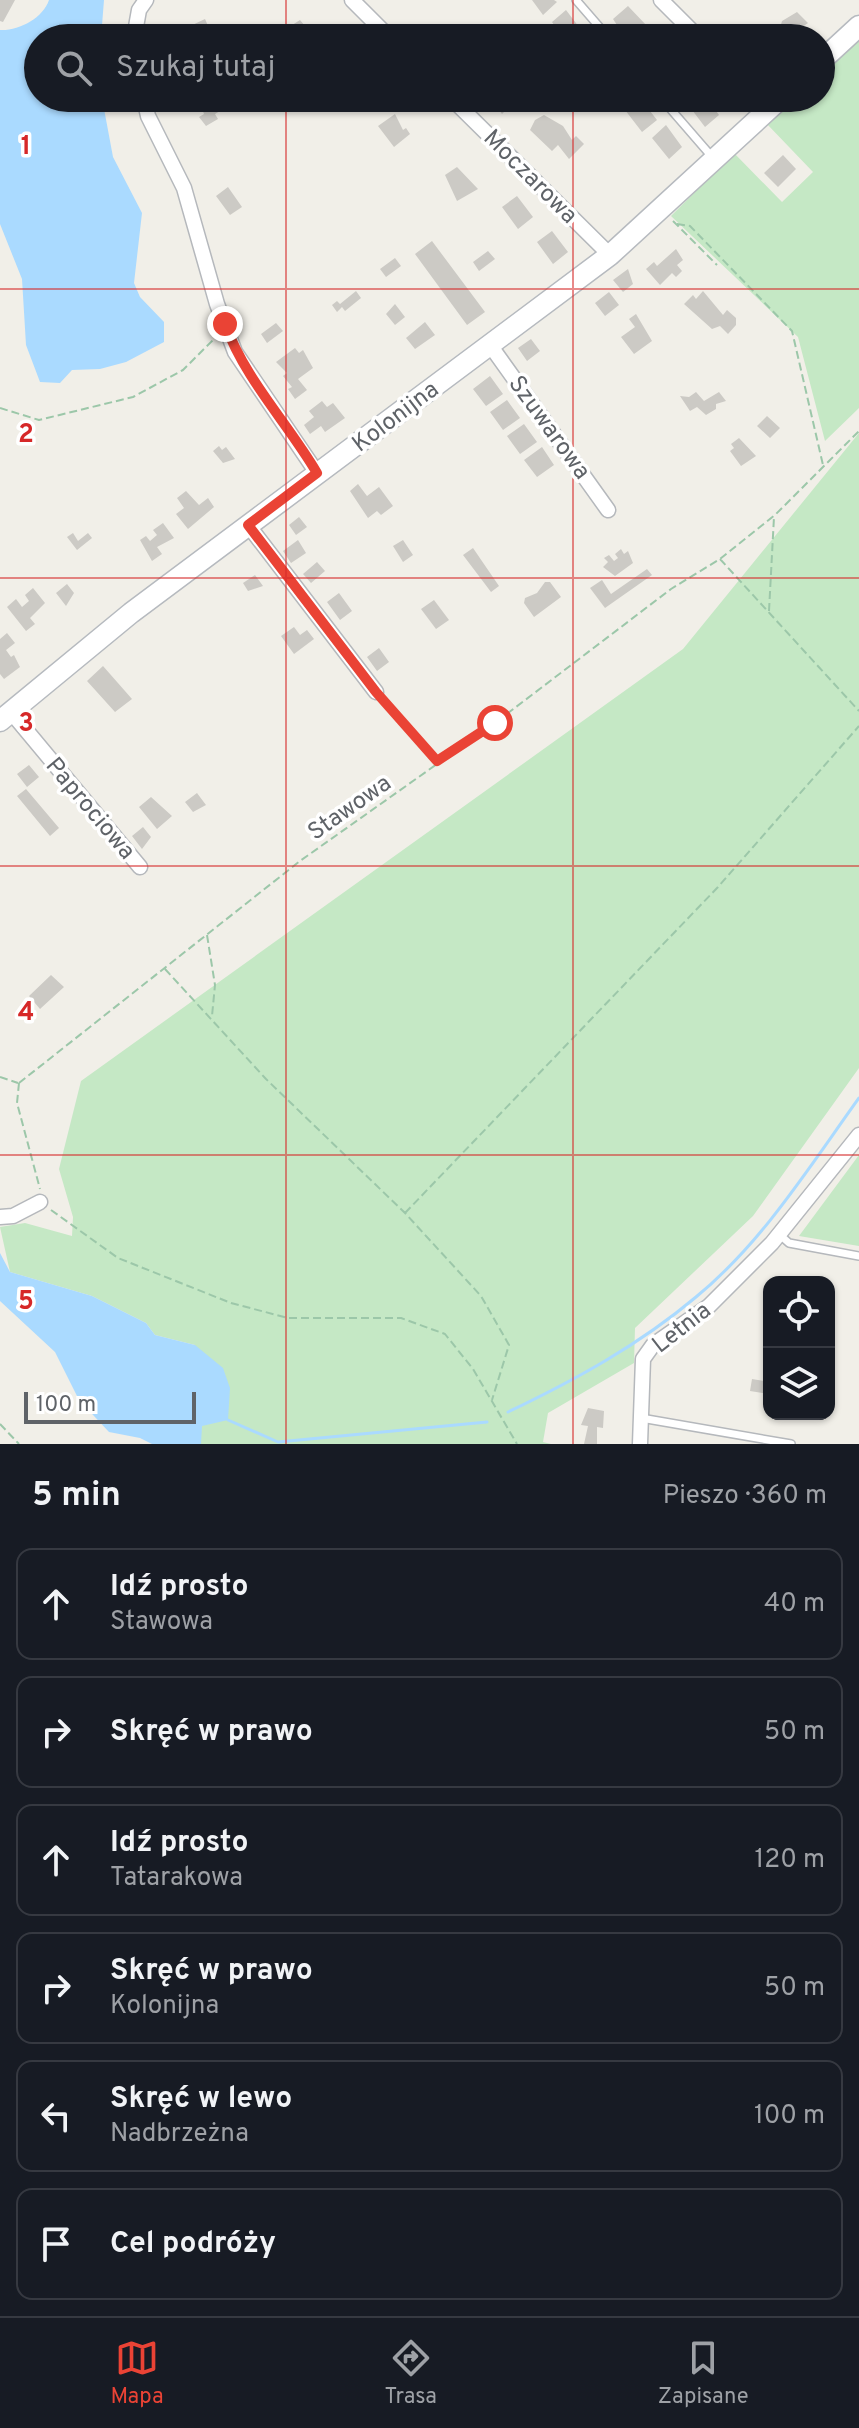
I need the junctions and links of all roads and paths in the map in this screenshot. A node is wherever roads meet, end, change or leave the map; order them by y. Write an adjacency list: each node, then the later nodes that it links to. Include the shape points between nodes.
1 (146, 0): 5 (street)
2 (352, 0): 6 (street)
3 (576, 0): 7 (lane)
4 (661, 0): 8 (street)
5 (136, 24)
6 (376, 24)
7 (597, 24)
8 (685, 24)
9 (859, 26): 10 (street)
10 (835, 48)
11 (147, 112): 20 (street, via 184,188)
12 (465, 112): 18 (street, Moczarowa)
13 (673, 112): 15 (lane)
14 (760, 112): 15 (street, Kolonijna)
15 (714, 159): 16 (street, Kolonijna)
16 (662, 208): 17 (path); 18 (street, Kolonijna)
17 (677, 224): 19 (path); 24 (path, via 690,226 792,331)
18 (610, 255): 21 (street, Kolonijna)
19 (717, 265)
20 (225, 324): 22 (path, via 205,352 183,370 133,397 39,420); 25 (street, via 260,395)
21 (490, 345): 25 (street, Kolonijna); 26 (street, Szuwarowa)
22 (0, 408)
23 (859, 431): 24 (path, Stawowa)
24 (823, 466): 27 (path, Stawowa)
25 (317, 473): 28 (street, Kolonijna)
26 (608, 510)
27 (775, 515): 29 (path, Stawowa); 30 (path)
28 (248, 525): 31 (street); 33 (street, Kolonijna)
29 (720, 559): 30 (path); 35 (path, Stawowa, via 671,589)
30 (769, 612): 32 (path)
31 (376, 692): 35 (path)
32 (859, 711)
33 (6, 716): 36 (street, Paprociowa)
34 (859, 726): 44 (path, via 718,887)
35 (437, 761): 37 (path, Stawowa)
36 (140, 867)
37 (207, 934): 38 (path, Stawowa); 39 (path, via 215,985)
38 (165, 969): 39 (path); 41 (path, Stawowa)
39 (212, 1016): 44 (path, via 266,1079)
40 (0, 1077): 41 (path)
41 (19, 1083): 43 (path, via 17,1103 40,1182)
42 (859, 1135): 46 (street, Letnia)
43 (40, 1202): 45 (street); 48 (path, via 118,1258 231,1303 288,1318 401,1318 445,1334)
44 (405, 1213): 48 (path, via 481,1296 509,1345)
45 (0, 1217)
46 (780, 1235): 47 (lane, via 789,1243); 49 (street, Letnia, via 709,1306 653,1345 643,1359)
47 (859, 1256)
48 (491, 1401): 52 (path)
49 (641, 1418): 53 (street, Letnia); 54 (lane)
50 (0, 1424): 51 (path)
51 (19, 1444)
52 (517, 1444)
53 (640, 1444)
54 (791, 1444)

